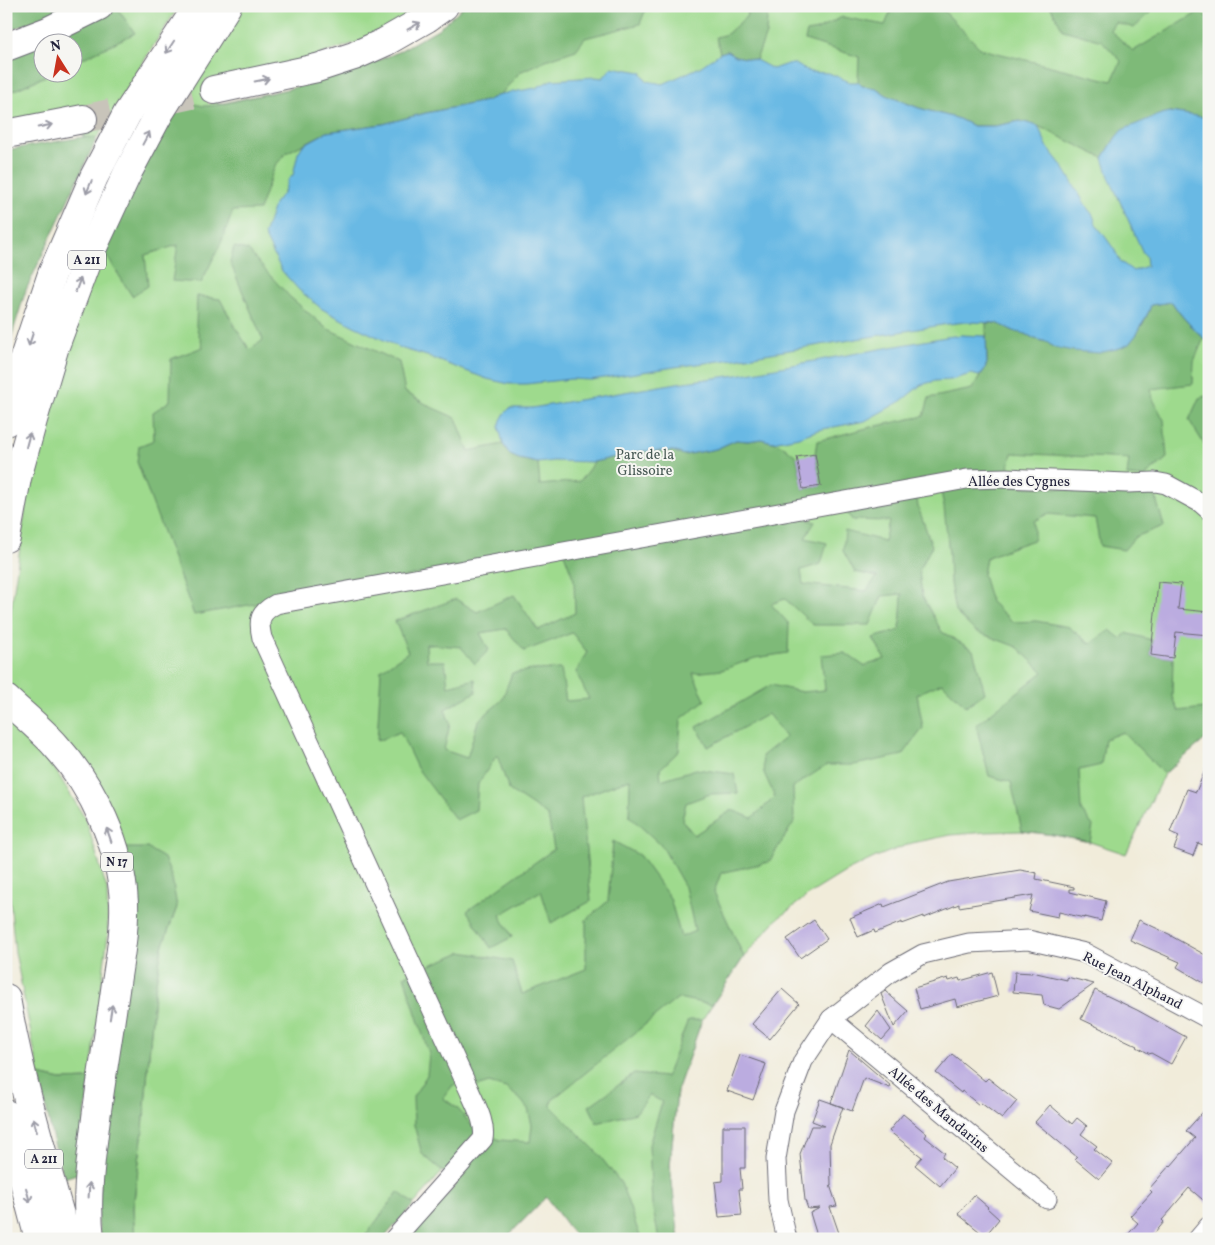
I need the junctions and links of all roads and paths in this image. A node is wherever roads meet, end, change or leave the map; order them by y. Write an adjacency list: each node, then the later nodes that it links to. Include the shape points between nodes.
1 (99, 6): 5 (highway)
2 (198, 6): 9 (highway, A 211, one-way to 9, via 127,114 94,177 52,274)
3 (227, 6): 11 (highway, A 211, one-way to 3, via 17,478 33,420 55,346 87,260 160,112)
4 (444, 6): 6 (highway, one-way to 4, via 317,68 354,56 385,42)
5 (6, 47)
6 (214, 90)
7 (83, 119): 8 (highway, one-way to 7)
8 (6, 134)
9 (6, 422)
10 (1209, 510): 23 (street, Allée des Cygnes, via 1166,484 1155,482 967,479 276,604 266,609 259,624 262,638 470,1092 485,1132 483,1139)
11 (6, 538)
12 (6, 699): 22 (highway, N 17, one-way to 12, via 89,1171 123,933 124,903 120,876 102,814 82,780 56,746)
13 (6, 998): 21 (highway, A 211, one-way to 13, via 28,1101)
14 (831, 1019): 15 (street, Rue Jean Alphand, via 891,972 923,954 969,943 1028,940 1085,953); 18 (street, Allée des Mandarins); 24 (street, Rue Jean Alphand, via 803,1060 784,1111 776,1159 778,1200)
15 (1209, 1019)
16 (6, 1114): 17 (highway, A 211)
17 (11, 1143): 20 (highway, one-way to 20)
18 (1047, 1199)
19 (1209, 1226): 25 (street)
20 (39, 1239)
21 (67, 1239)
22 (90, 1239)
23 (394, 1239)
24 (787, 1239)
25 (1198, 1239)

